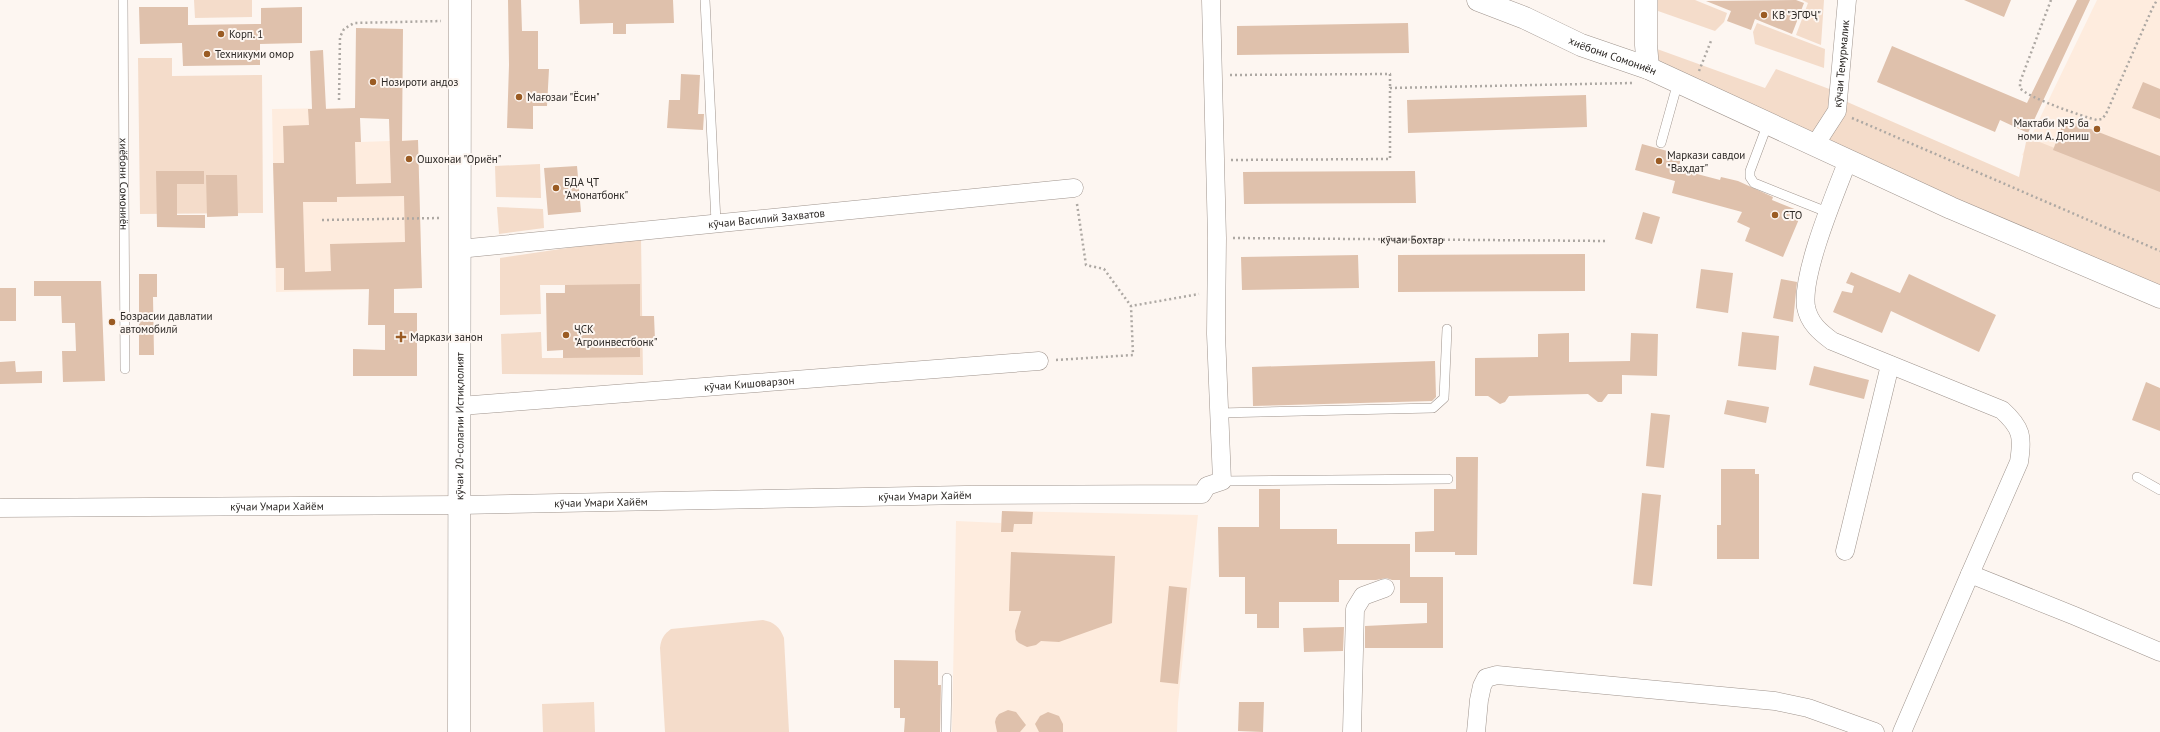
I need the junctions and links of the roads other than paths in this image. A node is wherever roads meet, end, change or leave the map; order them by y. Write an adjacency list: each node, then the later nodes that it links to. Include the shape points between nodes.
1 (123, 0): 23 (lane, хиёбони Сомониён)
2 (705, 0): 17 (lane)
3 (1211, 0): 25 (street)
4 (1478, 0): 9 (main road, хиёбони Сомониён, via 1525,18)
5 (1506, 0): 9 (main road, хиёбони Сомониён, via 1584,32)
6 (1646, 0): 9 (main road, via 1646,45)
7 (1847, 0): 13 (street, кӯчаи Темурмалик, via 1838,111)
8 (460, 10): 18 (main road, кӯчаи 20-солагии Истиқлолият)
9 (1640, 76): 10 (main road)
10 (1685, 85): 11 (main road); 12 (lane)
11 (1768, 123): 13 (main road); 16 (lane, via 1750,171 1750,178 1754,183)
12 (1662, 143)
13 (1815, 145): 14 (main road)
14 (1848, 160): 16 (street); 19 (main road, via 1951,208)
15 (1074, 188): 17 (street, кӯчаи Василий Захватов)
16 (1827, 212): 22 (street, via 1812,262 1807,290 1806,307 1810,319 1819,331 1832,341)
17 (716, 222): 18 (street, кӯчаи Василий Захватов)
18 (459, 249): 24 (main road, кӯчаи 20-солагии Истиқлолият)
19 (2160, 297)
20 (1447, 329): 25 (lane, via 1444,398 1433,408)
21 (1039, 361): 24 (street, кӯчаи Кишоварзон)
22 (1890, 365): 32 (street); 33 (street, via 2002,410 2021,431 2022,447 2019,462)
23 (125, 369)
24 (460, 406): 30 (main road, кӯчаи 20-солагии Истиқлолият)
25 (1219, 414): 28 (street)
26 (2137, 477): 29 (lane)
27 (1448, 479): 28 (lane)
28 (1222, 481): 30 (street, кӯчаи Умари Хайём, via 1207,486 1202,494)
29 (2160, 490)
30 (460, 505): 31 (street, кӯчаи Умари Хайём); 37 (main road, кӯчаи 20-солагии Истиқлолият)
31 (0, 508)
32 (1845, 551)
33 (1970, 574): 35 (street); 42 (street)
34 (1385, 588): 39 (street, via 1363,596 1355,609)
35 (2160, 652)
36 (947, 678): 38 (lane)
37 (459, 732)
38 (946, 732)
39 (1352, 732)
40 (1476, 732): 41 (street, via 1482,686 1486,678 1497,675 1775,701 1808,708)
41 (1875, 732)
42 (1902, 732)

